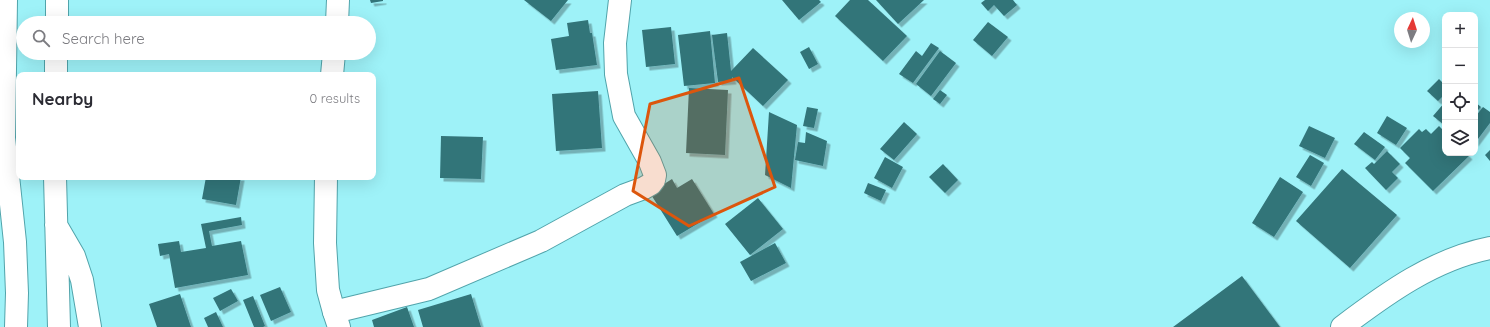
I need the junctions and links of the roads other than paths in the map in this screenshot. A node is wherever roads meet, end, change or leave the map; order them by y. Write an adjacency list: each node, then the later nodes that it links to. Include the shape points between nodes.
1 (6, 0): 16 (main road, via 4,138 15,242)
2 (58, 0): 5 (main road)
3 (338, 0): 6 (main road)
4 (620, 0): 15 (main road, via 615,43 616,74 624,116 650,162 654,175 651,184 541,241 429,289)
5 (57, 16)
6 (337, 16)
7 (56, 60): 9 (main road)
8 (333, 60): 10 (main road)
9 (56, 72)
10 (332, 72)
11 (55, 180): 13 (main road)
12 (326, 180): 15 (main road, via 325,243 328,290)
13 (55, 224): 17 (main road); 18 (main road, via 74,256 82,280)
14 (1490, 248): 19 (main road, via 1456,257 1430,269 1377,301)
15 (336, 320)
16 (16, 327)
17 (59, 327)
18 (90, 327)
19 (1342, 327)

